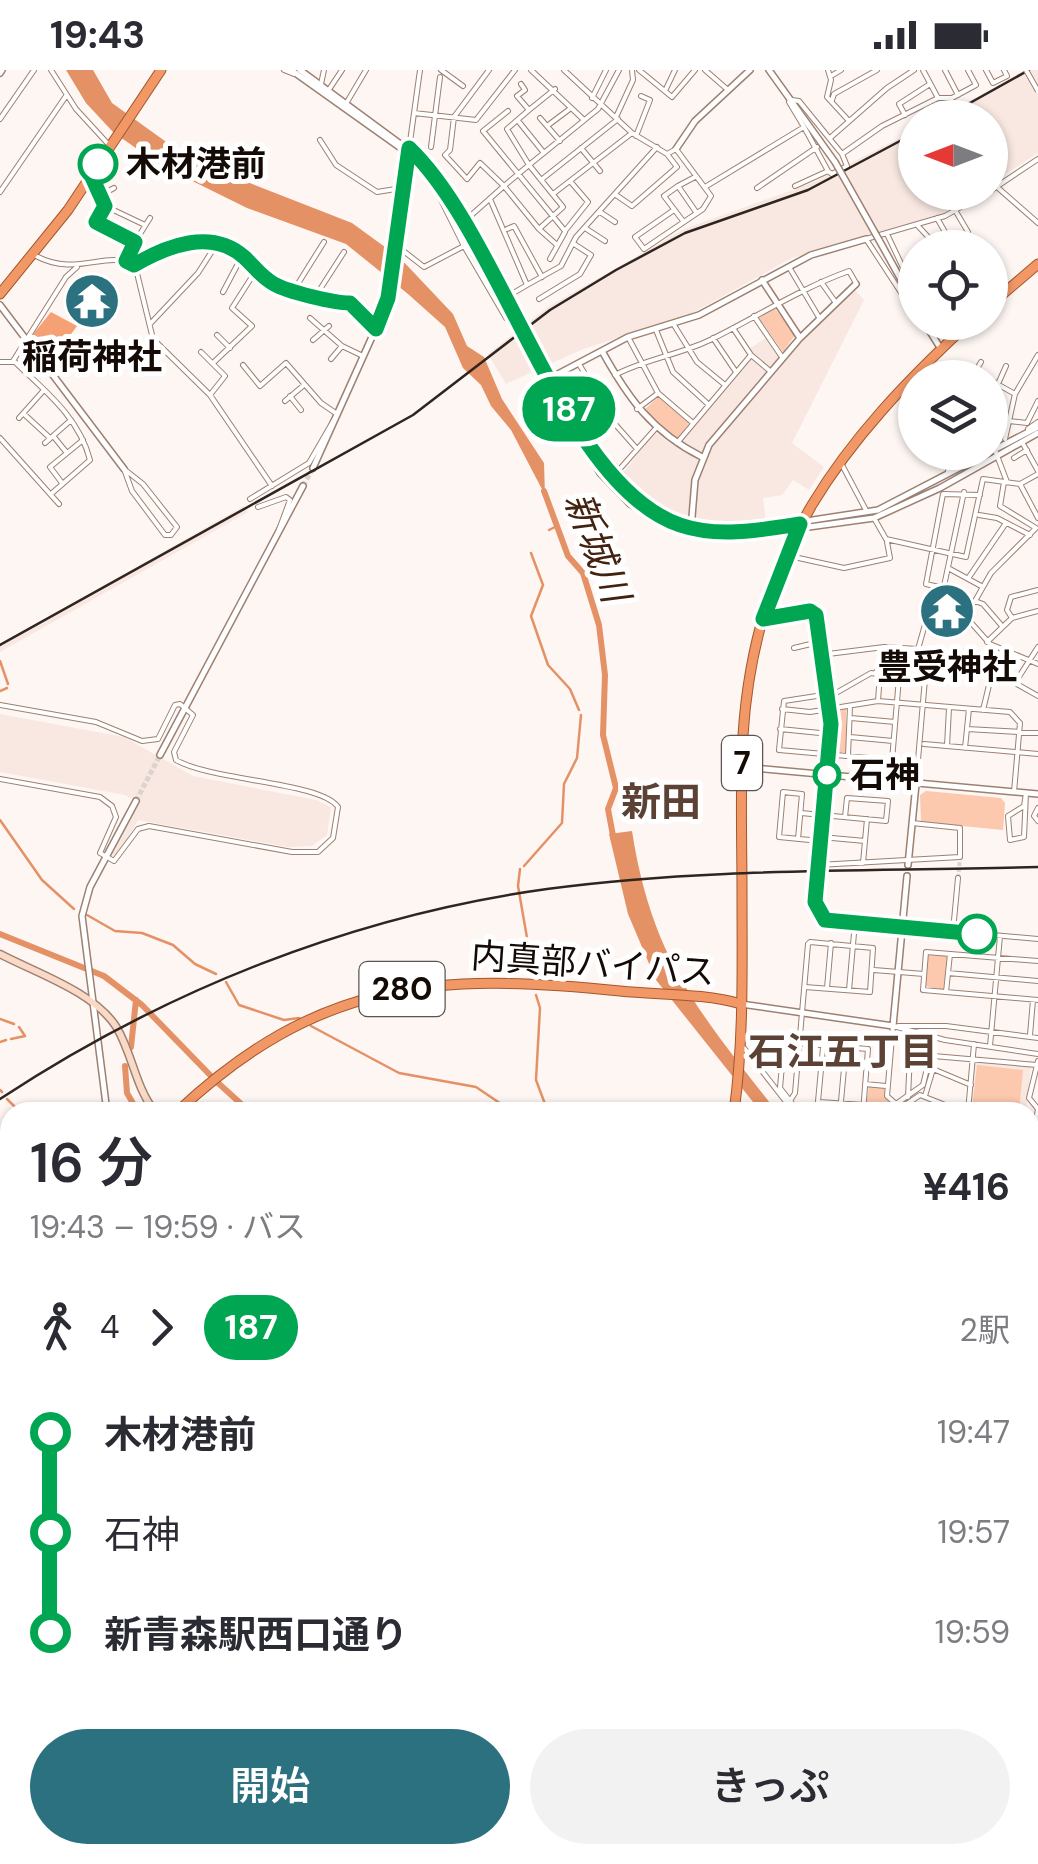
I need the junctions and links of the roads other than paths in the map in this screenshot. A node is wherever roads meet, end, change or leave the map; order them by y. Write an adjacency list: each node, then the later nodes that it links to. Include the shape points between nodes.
1 (34, 70): 66 (street)
2 (51, 70): 49 (street)
3 (161, 70): 80 (highway)
4 (288, 70): 34 (street)
5 (324, 70): 39 (street)
6 (342, 70): 46 (street)
7 (366, 70): 57 (street)
8 (420, 70): 62 (street)
9 (441, 70): 37 (street)
10 (459, 70): 37 (street)
11 (490, 70): 64 (street)
12 (515, 70): 64 (street, via 476,120)
13 (531, 70): 43 (street)
14 (564, 70): 36 (street)
15 (574, 70): 36 (street)
16 (606, 70): 52 (street)
17 (620, 70): 58 (street)
18 (632, 70): 68 (street)
19 (639, 70): 44 (street)
20 (675, 70): 44 (street)
21 (695, 70): 44 (street, via 672,97)
22 (705, 70): 45 (street)
23 (750, 70): 45 (street)
24 (769, 70): 51 (street)
25 (841, 70): 35 (street)
26 (877, 70): 54 (street)
27 (914, 70): 72 (street)
28 (924, 70): 41 (street)
29 (946, 70): 48 (street)
30 (968, 70): 48 (street, via 976,85)
31 (986, 70): 32 (street, via 993,83 1006,76)
32 (1004, 70)
33 (1026, 70): 47 (street, bridge)
34 (301, 72): 39 (street); 46 (street)
35 (829, 73): 54 (street)
36 (570, 76): 52 (street)
37 (454, 77): 42 (street)
38 (440, 78): 63 (street)
39 (321, 84): 46 (street)
40 (520, 84): 60 (street, via 525,90 517,96)
41 (931, 84): 53 (street); 55 (street)
42 (462, 86)
43 (555, 88): 59 (street); 60 (street)
44 (665, 90)
45 (728, 90): 85 (street)
46 (328, 92): 57 (street); 86 (street)
47 (1038, 92)
48 (958, 95): 53 (street)
49 (66, 96): 80 (street); 109 (street)
50 (641, 96): 76 (street, via 650,100)
51 (789, 97): 74 (street); 77 (street); 159 (street, bridge, via 835,162)
52 (592, 98): 58 (street)
53 (938, 98): 56 (street)
54 (832, 100): 72 (street)
55 (905, 100)
56 (934, 100)
57 (347, 102): 86 (street)
58 (601, 106): 68 (street); 69 (street)
59 (572, 107): 69 (street); 73 (street)
60 (529, 110): 71 (street)
61 (508, 111): 67 (street)
62 (414, 113): 63 (street); 86 (street)
63 (435, 114): 64 (street); 81 (street)
64 (454, 116): 102 (street, via 445,155 467,178 480,163)
65 (540, 118): 73 (street)
66 (0, 119)
67 (498, 119): 75 (street); 95 (street, via 483,131)
68 (617, 119): 76 (street); 84 (street)
69 (584, 120): 79 (street)
70 (898, 120): 89 (street)
71 (518, 121): 75 (street); 87 (street)
72 (849, 121): 77 (street)
73 (547, 126): 79 (street)
74 (804, 127): 83 (street); 105 (street)
75 (506, 129): 92 (street)
76 (634, 135): 82 (street); 91 (street)
77 (830, 138): 89 (street)
78 (320, 140): 107 (street, via 336,165 377,192)
79 (560, 140): 87 (street)
80 (112, 142): 96 (highway)
81 (431, 147)
82 (658, 147): 88 (street); 112 (street)
83 (818, 147): 94 (street); 108 (street)
84 (582, 148): 91 (street); 99 (street)
85 (676, 149): 88 (street); 97 (street)
86 (409, 151): 101 (street); 107 (street)
87 (544, 153): 92 (street)
88 (666, 154): 112 (street, via 677,166 632,206)
89 (842, 154): 94 (street, via 848,166)
90 (1038, 159): 98 (street)
91 (593, 162): 93 (street); 100 (street)
92 (529, 165): 95 (street); 99 (street)
93 (600, 172)
94 (828, 172): 104 (street)
95 (518, 174): 102 (street); 122 (street)
96 (91, 175): 110 (street); 149 (highway)
97 (696, 176): 103 (street); 105 (street)
98 (1008, 179)
99 (541, 180): 111 (street)
100 (570, 180): 111 (street); 137 (street, via 588,202)
101 (435, 182): 125 (street, via 446,183); 146 (street, via 432,188); 237 (street, bridge)
102 (504, 186): 115 (street); 131 (street)
103 (678, 186): 113 (street); 121 (street)
104 (796, 186)
105 (704, 187): 121 (street, via 711,196)
106 (114, 188): 110 (street)
107 (404, 188): 147 (street)
108 (757, 188)
109 (0, 192)
110 (103, 194): 117 (street)
111 (552, 194): 122 (street, via 563,207)
112 (616, 195): 120 (street)
113 (664, 196): 116 (street); 118 (street)
114 (1008, 197): 128 (street)
115 (490, 199): 125 (street); 133 (street)
116 (655, 203)
117 (105, 206): 129 (street); 141 (street, via 96,222)
118 (674, 210): 126 (street); 126 (street, via 635,238 644,249)
119 (955, 210): 124 (street); 136 (street)
120 (600, 212): 127 (street); 132 (street)
121 (696, 212): 126 (street)
122 (552, 217): 131 (street); 137 (street)
123 (150, 218): 129 (street)
124 (937, 218): 130 (street); 135 (street)
125 (467, 220): 172 (street)
126 (684, 221)
127 (615, 222)
128 (1038, 222)
129 (145, 225): 141 (street)
130 (918, 226): 134 (street); 138 (street)
131 (539, 228): 145 (street)
132 (586, 228): 140 (street); 143 (street)
133 (506, 230): 160 (street, via 514,226); 164 (street)
134 (922, 230)
135 (944, 230)
136 (967, 230)
137 (565, 231): 145 (street)
138 (887, 234): 139 (street); 152 (street)
139 (866, 239): 156 (street); 165 (street)
140 (605, 241)
141 (135, 242): 153 (street)
142 (324, 242): 166 (street)
143 (572, 242): 160 (street, via 561,266); 173 (street, via 591,255 580,274)
144 (216, 245): 150 (street); 155 (street, via 167,246); 180 (street)
145 (557, 245): 151 (street)
146 (464, 246): 147 (street, via 424,267); 172 (street, via 506,318 518,310)
147 (396, 248): 184 (street)
148 (344, 252): 171 (street)
149 (32, 253): 157 (street); 170 (highway)
150 (242, 256): 158 (street); 169 (street)
151 (550, 258)
152 (898, 258)
153 (126, 261): 155 (street); 157 (street)
154 (1038, 264): 168 (highway)
155 (134, 265): 180 (street)
156 (788, 265): 161 (street); 167 (street)
157 (77, 267): 194 (street)
158 (256, 271): 166 (street); 196 (street, via 232,308 252,326)
159 (898, 274)
160 (542, 277): 164 (street)
161 (762, 280): 174 (street); 181 (street)
162 (821, 282): 163 (street, via 849,272); 167 (street); 175 (street)
163 (856, 284): 175 (street)
164 (527, 285): 172 (street)
165 (898, 288)
166 (294, 290): 171 (street)
167 (800, 290): 174 (street); 179 (street)
168 (1008, 290)
169 (222, 292)
170 (0, 294)
171 (316, 294): 184 (street, via 350,303)
172 (510, 295)
173 (539, 299)
174 (777, 302): 177 (street); 190 (street)
175 (836, 302): 179 (street)
176 (0, 305): 194 (street)
177 (754, 316): 183 (street); 205 (street)
178 (310, 318): 186 (street)
179 (820, 319): 190 (street)
180 (150, 324): 226 (street, via 153,339)
181 (674, 325): 185 (street); 198 (street)
182 (329, 326): 186 (street)
183 (732, 328): 189 (street); 201 (street)
184 (376, 329): 203 (street)
185 (656, 330): 188 (street); 204 (street)
186 (323, 331): 191 (street); 195 (street)
187 (217, 335): 196 (street)
188 (628, 337): 199 (street); 209 (street)
189 (713, 338): 198 (street); 215 (street)
190 (800, 338): 205 (street)
191 (313, 340)
192 (935, 340): 197 (street)
193 (951, 340): 197 (highway, 7)
194 (25, 342): 208 (street); 253 (street)
195 (342, 346): 203 (street); 206 (street)
196 (230, 348): 210 (street)
197 (941, 349): 250 (highway, 7)
198 (688, 350): 204 (street); 220 (street)
199 (602, 351): 211 (street); 217 (street)
200 (200, 352): 210 (street)
201 (751, 355): 214 (street); 215 (street)
202 (1038, 355): 212 (street)
203 (363, 356): 232 (street)
204 (664, 356): 209 (street); 228 (street, via 681,382)
205 (782, 357): 214 (street)
206 (331, 359)
207 (0, 362): 208 (street)
208 (13, 362): 221 (street)
209 (638, 362): 217 (street); 224 (street)
210 (213, 363): 226 (street, via 225,376)
211 (579, 364): 216 (street); 218 (street)
212 (1036, 364): 225 (street)
213 (243, 365): 219 (street, via 260,386 286,363)
214 (770, 371): 249 (street)
215 (736, 372): 220 (street)
216 (556, 375): 223 (street)
217 (615, 375): 229 (street)
218 (588, 380): 223 (street); 246 (street)
219 (304, 384): 230 (street, via 287,399); 232 (street)
220 (725, 385): 228 (street)
221 (44, 390): 233 (street); 241 (street, via 21,415)
222 (1008, 390): 225 (street)
223 (566, 392): 258 (street)
224 (658, 394): 229 (street); 235 (street)
225 (1015, 394): 234 (street)
226 (210, 395): 264 (street)
227 (1038, 401): 231 (street)
228 (709, 404): 235 (street)
229 (637, 409): 238 (street)
230 (302, 410)
231 (1036, 411): 234 (street, via 1027,423)
232 (336, 416): 252 (street); 264 (street, via 309,463)
233 (71, 420): 241 (street); 243 (street)
234 (1009, 421): 236 (street)
235 (693, 423): 244 (street)
236 (1008, 426)
237 (576, 427): 269 (street); 280 (street, via 617,493 654,519)
238 (656, 428): 244 (street); 246 (street)
239 (1038, 429): 242 (street); 242 (street)
240 (0, 438): 268 (street)
241 (49, 439): 248 (street)
242 (1022, 439): 245 (street); 247 (street)
243 (83, 440): 248 (street); 262 (street, via 90,460)
244 (676, 444): 249 (street)
245 (1008, 447)
246 (638, 449): 258 (street)
247 (1027, 450): 251 (street); 259 (street)
248 (67, 452): 262 (street, via 50,466)
249 (702, 456): 280 (street)
250 (840, 458): 274 (street); 278 (highway, 7)
251 (1014, 458)
252 (313, 468)
253 (124, 469): 253 (street, via 132,491 170,535 177,527)
254 (948, 470): 260 (street)
255 (960, 470): 260 (street)
256 (972, 470): 267 (street)
257 (1002, 470): 261 (street)
258 (618, 471): 269 (street, via 630,483)
259 (1038, 473): 263 (street)
260 (948, 476): 274 (street)
261 (1005, 482): 263 (street); 270 (street, via 983,480); 279 (street, via 1000,506)
262 (62, 483): 268 (street)
263 (1020, 484): 276 (street)
264 (272, 486): 271 (street)
265 (303, 486): 281 (street)
266 (962, 490): 267 (street); 270 (street); 285 (street)
267 (941, 491): 274 (street); 284 (street)
268 (51, 494): 272 (street)
269 (628, 494): 280 (street)
270 (980, 495): 275 (street)
271 (250, 499)
272 (58, 504)
273 (258, 507): 281 (street, via 290,500)
274 (870, 515): 278 (street); 283 (street)
275 (978, 515): 277 (street); 285 (street, via 969,554)
276 (1038, 518)
277 (1006, 523): 282 (street); 288 (street)
278 (799, 527): 280 (street, via 736,537); 286 (highway, 7)
279 (1037, 527): 282 (street)
280 (691, 530)
281 (277, 535): 318 (street)
282 (1030, 535): 290 (street)
283 (886, 539): 284 (street); 286 (street, via 890,558 844,568)
284 (934, 549): 285 (street); 289 (street, via 926,584)
285 (952, 554): 287 (street)
286 (785, 555): 296 (highway, 7)
287 (948, 568): 288 (street); 289 (street)
288 (970, 577): 290 (street)
289 (944, 587): 293 (street, via 960,592)
290 (983, 587): 292 (street)
291 (1037, 592): 295 (street, via 1011,597)
292 (975, 602): 293 (street); 297 (street)
293 (958, 609): 299 (street); 303 (street, via 932,600)
294 (1038, 611): 295 (street)
295 (1012, 618): 297 (street)
296 (763, 619): 298 (street, via 814,612); 341 (highway, 7)
297 (1002, 626): 299 (street)
298 (819, 642): 302 (street); 304 (street)
299 (986, 642): 305 (street)
300 (884, 647): 303 (street); 304 (street); 307 (street)
301 (1038, 647): 305 (street)
302 (794, 648)
303 (918, 649): 308 (street)
304 (820, 655): 311 (street)
305 (1029, 658): 306 (street); 310 (street)
306 (1038, 664)
307 (878, 673): 311 (street); 313 (street); 314 (street, via 899,678)
308 (991, 677): 310 (street); 323 (street)
309 (926, 679): 317 (street)
310 (1015, 683): 312 (street)
311 (826, 695): 320 (street, via 794,696); 321 (street)
312 (1038, 696)
313 (878, 701): 314 (street); 316 (street)
314 (897, 703): 317 (street); 325 (street)
315 (0, 705): 318 (street, via 96,722 142,741 158,739 175,705)
316 (850, 705): 321 (street); 324 (street)
317 (923, 705): 319 (street); 344 (street)
318 (186, 707): 339 (street); 359 (street, via 193,714 176,760 195,771 335,801 334,838 308,853 149,826 138,830 118,861)
319 (949, 708): 322 (street); 334 (street)
320 (782, 709): 321 (street); 327 (street)
321 (829, 709): 329 (street)
322 (969, 710): 323 (street); 326 (street)
323 (983, 710): 328 (street, via 1010,712)
324 (851, 718): 325 (street); 331 (street)
325 (895, 722): 332 (street)
326 (968, 729): 328 (street); 335 (street)
327 (780, 730): 329 (street); 337 (street, via 778,750)
328 (1019, 733): 330 (street); 336 (street)
329 (830, 734): 337 (street)
330 (1038, 734)
331 (850, 737): 332 (street); 340 (street)
332 (893, 741): 340 (street, via 892,760)
333 (924, 744): 334 (street)
334 (947, 746): 335 (street)
335 (965, 748): 336 (street)
336 (1018, 752): 338 (street); 345 (street)
337 (829, 754): 340 (street); 342 (street)
338 (1038, 754)
339 (160, 756)
340 (848, 756)
341 (742, 767): 342 (street); 389 (highway, 7)
342 (826, 775): 344 (street); 351 (street)
343 (0, 779): 359 (street, via 100,797 116,817 99,850)
344 (916, 783): 345 (street); 355 (street)
345 (1014, 792): 346 (street)
346 (1026, 793): 346 (street, via 1024,837 1010,840 1008,816 1024,806); 347 (street)
347 (1038, 794)
348 (136, 801): 359 (street)
349 (1038, 808): 354 (street)
350 (800, 813): 351 (street); 356 (street); 356 (street, via 802,794 783,792 779,837)
351 (823, 815): 352 (street); 357 (street)
352 (845, 817): 353 (street); 353 (street, via 847,798 888,801 886,820)
353 (867, 819): 358 (street)
354 (1038, 821)
355 (912, 824): 361 (street); 361 (street, via 960,828 960,857)
356 (798, 839): 357 (street)
357 (821, 839): 358 (street); 362 (street)
358 (865, 841): 360 (street)
359 (106, 856): 388 (street, via 84,905)
360 (863, 863): 361 (street); 362 (street)
361 (908, 863)
362 (818, 864): 365 (street, via 818,915)
363 (907, 876): 366 (street)
364 (958, 878): 367 (street)
365 (855, 922): 366 (street); 371 (street)
366 (902, 927): 367 (street); 377 (street)
367 (953, 931): 368 (street)
368 (1000, 936): 369 (street); 374 (street)
369 (1038, 939)
370 (831, 942): 371 (street); 382 (street, via 810,942); 383 (street)
371 (853, 944): 376 (street, via 873,948); 384 (street)
372 (0, 954): 388 (main road)
373 (950, 954): 374 (street); 378 (street); 379 (street, via 926,952)
374 (998, 958): 375 (street); 380 (street)
375 (1038, 961)
376 (872, 970): 377 (street); 384 (street, via 870,992)
377 (898, 972): 379 (street); 391 (street)
378 (948, 973): 380 (street); 385 (street)
379 (924, 974): 385 (street, via 923,990)
380 (996, 977): 381 (street); 386 (street)
381 (1038, 981)
382 (804, 986): 383 (street); 390 (street)
383 (827, 988): 384 (street)
384 (848, 990)
385 (946, 992): 386 (street)
386 (995, 996): 387 (street); 392 (street)
387 (1036, 1000): 393 (street)
388 (92, 1003): 411 (street); 412 (main road, via 115,1026)
389 (740, 1004): 390 (street); 396 (highway, 7); 413 (highway, 内真部バイパス / 280, via 491,980 400,989 334,1008 278,1035)
390 (802, 1014): 391 (street); 395 (street)
391 (893, 1026): 392 (street); 397 (street); 407 (street)
392 (992, 1032): 393 (street); 399 (street)
393 (1030, 1037): 394 (street)
394 (1038, 1038)
395 (800, 1043): 398 (street); 410 (street); 410 (street, via 784,1042 780,1088)
396 (739, 1044): 414 (highway, 7); 415 (street)
397 (974, 1044): 399 (street); 403 (street)
398 (824, 1045): 400 (street); 416 (street)
399 (990, 1046): 401 (street)
400 (846, 1047): 405 (street, via 868,1049); 417 (street)
401 (1038, 1054)
402 (930, 1056): 403 (street); 408 (street, via 923,1085); 408 (street, via 910,1054)
403 (973, 1060): 404 (street); 406 (street)
404 (1038, 1063): 424 (street)
405 (866, 1084): 407 (street); 418 (street)
406 (971, 1085): 409 (street, via 934,1069); 423 (street)
407 (888, 1086): 419 (street)
408 (908, 1096): 420 (street)
409 (926, 1096): 421 (street); 422 (street)
410 (790, 1101)
411 (106, 1102)
412 (148, 1102)
413 (189, 1102)
414 (732, 1102)
415 (788, 1102)
416 (819, 1102)
417 (841, 1102)
418 (864, 1102)
419 (894, 1102)
420 (899, 1102)
421 (910, 1102)
422 (941, 1102)
423 (967, 1102)
424 (1033, 1102)

